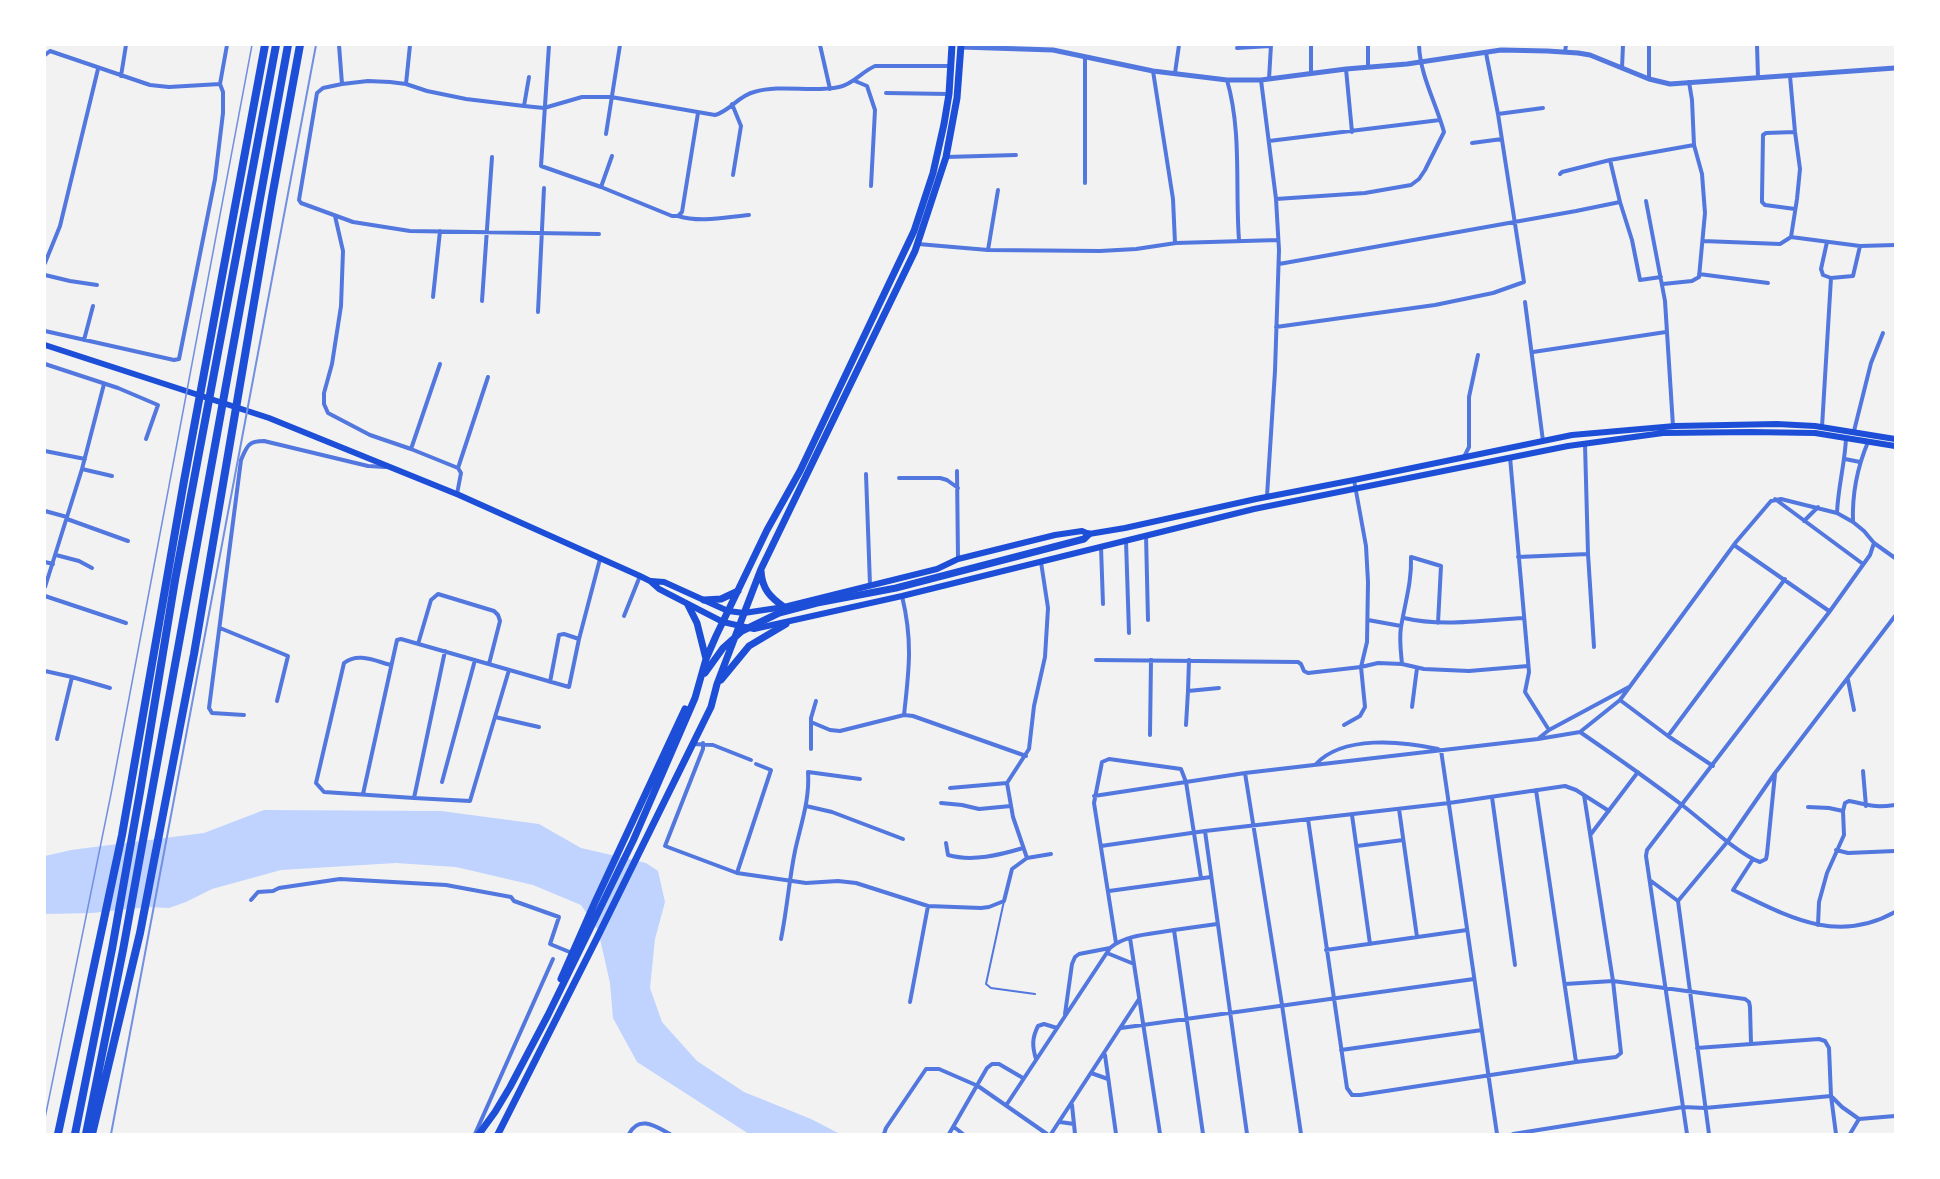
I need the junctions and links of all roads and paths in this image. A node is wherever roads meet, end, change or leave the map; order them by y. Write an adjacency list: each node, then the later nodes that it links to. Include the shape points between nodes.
1 (126, 45): 39 (street)
2 (227, 45): 48 (street)
3 (265, 45): 377 (highway, via 122,835)
4 (276, 45): 378 (highway)
5 (288, 45): 379 (highway)
6 (300, 45): 380 (highway, via 194,654 140,933)
7 (339, 45): 49 (street)
8 (410, 45): 50 (street)
9 (549, 45): 57 (street)
10 (620, 45): 54 (street)
11 (820, 45): 51 (street)
12 (952, 45): 29 (highway)
13 (1179, 45): 37 (street)
14 (1311, 45): 36 (street)
15 (1368, 45): 30 (street)
16 (1419, 45): 28 (street)
17 (1623, 45): 31 (street)
18 (1649, 45): 43 (street)
19 (1757, 45): 41 (street)
20 (961, 46): 22 (street); 72 (highway)
21 (1270, 46): 23 (street); 42 (street)
22 (1025, 47): 27 (street)
23 (1237, 48)
24 (1565, 48): 25 (street); 31 (street)
25 (1486, 53): 28 (street); 60 (street)
26 (45, 55): 33 (street, via 50,51)
27 (1085, 57): 35 (street); 76 (street)
28 (1420, 63): 30 (street); 61 (street)
29 (952, 66): 44 (street, via 875,66); 53 (highway)
30 (1368, 68): 34 (street)
31 (1622, 68): 43 (street)
32 (1895, 68): 38 (street)
33 (98, 69): 39 (street); 103 (street, via 60,226)
34 (1346, 69): 36 (street); 62 (street)
35 (1153, 71): 37 (street); 98 (street)
36 (1311, 73): 42 (street)
37 (1174, 74): 45 (street)
38 (1790, 75): 41 (street); 63 (street)
39 (121, 76): 48 (street, via 160,87)
40 (529, 77): 56 (street)
41 (1758, 77): 47 (street)
42 (1269, 79): 46 (street)
43 (1649, 79): 47 (street, via 1670,84)
44 (855, 80): 51 (street); 77 (street, via 867,86 875,110)
45 (1227, 80): 46 (street); 94 (street, via 1236,135)
46 (1261, 80): 66 (street)
47 (1689, 82): 68 (street)
48 (220, 84): 121 (street, via 224,92 223,113 215,179 179,359)
49 (342, 84): 50 (street); 85 (street, via 316,93 299,200)
50 (405, 84): 56 (street, via 466,99)
51 (830, 89): 55 (street, via 753,92)
52 (886, 93): 53 (street)
53 (949, 94): 191 (highway, via 933,173 914,231)
54 (611, 97): 57 (street, via 582,97); 59 (street); 64 (street)
55 (732, 104): 59 (street, via 726,112); 75 (street, via 741,126)
56 (524, 106): 57 (street)
57 (544, 108): 78 (street, via 541,166)
58 (1543, 108): 60 (street)
59 (698, 113): 87 (street, via 682,212)
60 (1498, 114): 65 (street)
61 (1440, 120): 62 (street); 81 (street, via 1443,135 1425,170 1412,185 1365,193)
62 (1352, 132): 66 (street)
63 (1795, 132): 84 (street, via 1800,159); 84 (street, via 1763,135 1762,202)
64 (606, 134)
65 (1502, 139): 67 (street); 88 (street)
66 (1269, 141): 81 (street)
67 (1472, 143)
68 (1694, 145): 73 (street); 96 (street, via 1702,174)
69 (1016, 155): 72 (street)
70 (612, 156): 78 (street)
71 (492, 157): 90 (street)
72 (946, 157): 99 (highway)
73 (1610, 160): 74 (street); 82 (street)
74 (1560, 174)
75 (733, 175)
76 (1084, 183)
77 (871, 186)
78 (601, 187): 87 (street)
79 (544, 188): 91 (street)
80 (998, 190): 102 (street)
81 (1276, 199): 95 (street)
82 (1620, 201): 88 (street); 107 (street, via 1640,280)
83 (1646, 201): 107 (street)
84 (1795, 209): 93 (street)
85 (335, 215): 89 (street, via 376,226); 140 (street, via 343,251 341,306 324,404 328,413 370,435)
86 (749, 215): 87 (street, via 702,219)
87 (678, 216)
88 (1514, 222): 104 (street); 117 (street, via 1524,282 1435,305)
89 (440, 231): 90 (street); 112 (street)
90 (487, 232): 91 (street); 113 (street)
91 (542, 234): 92 (street); 116 (street)
92 (599, 234)
93 (1791, 237): 96 (street, via 1780,244); 97 (street)
94 (1239, 240): 95 (street); 98 (street)
95 (1278, 240): 104 (street)
96 (1702, 241): 105 (street)
97 (1827, 242): 101 (street); 108 (street, via 1821,269)
98 (1176, 243): 102 (street, via 1109,251)
99 (917, 244): 102 (street); 185 (highway)
100 (1895, 245): 101 (street)
101 (1860, 246): 108 (street, via 1853,276)
102 (988, 250)
103 (45, 263)
104 (1279, 264): 117 (street)
105 (1699, 274): 109 (street); 110 (street, via 1692,281)
106 (45, 275): 111 (street)
107 (1661, 277): 110 (street)
108 (1831, 278): 130 (street)
109 (1768, 283)
110 (1663, 284): 119 (street)
111 (97, 285)
112 (433, 297)
113 (482, 301)
114 (1525, 302): 123 (street)
115 (93, 306): 121 (street)
116 (537, 312)
117 (1276, 327): 158 (street)
118 (45, 331): 121 (street)
119 (1666, 332): 123 (street); 129 (street)
120 (1883, 333): 131 (street)
121 (84, 339)
122 (45, 345): 147 (main road, via 269,418)
123 (1533, 352): 136 (street)
124 (1478, 355): 143 (street, via 1469,397 1469,447)
125 (45, 364): 128 (street)
126 (440, 364): 140 (street)
127 (489, 377): 148 (street)
128 (104, 384): 134 (street, via 158,405); 144 (street)
129 (1673, 426): 130 (main road); 136 (main road)
130 (1822, 427): 131 (main road)
131 (1850, 431): 132 (main road); 133 (main road)
132 (1869, 434): 135 (main road); 137 (main road)
133 (1846, 438): 137 (main road); 138 (main road, via 1815,433 1663,433); 145 (street)
134 (146, 439)
135 (1895, 439)
136 (1544, 441): 143 (main road)
137 (1868, 442): 139 (main road); 146 (street)
138 (1585, 443): 142 (main road); 174 (street)
139 (1895, 446)
140 (411, 449): 148 (street)
141 (45, 451): 144 (street)
142 (1510, 456): 156 (main road); 176 (street)
143 (1464, 457): 154 (main road)
144 (85, 459): 149 (street)
145 (1845, 459): 146 (street); 163 (street)
146 (1860, 462): 166 (street)
147 (396, 468): 157 (main road); 213 (street, via 368,466 264,441 247,446 241,460)
148 (458, 468): 157 (street)
149 (82, 469): 152 (street); 164 (street)
150 (957, 471): 155 (street)
151 (867, 474): 189 (street)
152 (112, 476)
153 (899, 478): 155 (street, via 940,478)
154 (1354, 480): 156 (street); 158 (main road)
155 (957, 488): 179 (street)
156 (1356, 488): 160 (main road); 206 (street, via 1366,546)
157 (457, 494): 178 (main road)
158 (1267, 497): 160 (main road); 167 (main road)
159 (1775, 499): 161 (street); 165 (street); 172 (street)
160 (1269, 506): 168 (main road)
161 (1818, 507): 163 (street); 165 (street)
162 (45, 511): 164 (street)
163 (1837, 513): 166 (street)
164 (67, 518): 170 (street); 175 (street)
165 (1804, 521): 183 (street)
166 (1853, 522): 171 (street)
167 (1089, 534): 179 (main road, via 1082,531 1055,535); 326 (highway, via 1084,539 928,580 779,612 742,631 723,648 693,692)
168 (1146, 534): 169 (main road); 205 (street)
169 (1125, 539): 173 (main road); 214 (street)
170 (129, 541)
171 (1874, 543): 177 (street); 183 (street)
172 (1734, 545): 187 (street); 236 (street)
173 (1101, 547): 181 (main road); 195 (street)
174 (1588, 554): 176 (street); 217 (street)
175 (56, 555): 182 (street); 184 (street)
176 (1518, 557): 204 (street)
177 (1895, 558)
178 (600, 559): 186 (main road); 215 (street)
179 (958, 559): 189 (main road, via 937,569)
180 (45, 561): 182 (street)
181 (1041, 562): 193 (main road); 262 (street, via 1048,608 1047,638)
182 (53, 564): 190 (street)
183 (1863, 564): 199 (street)
184 (92, 568)
185 (761, 569): 197 (highway, via 766,592); 200 (highway)
186 (640, 576): 188 (main road); 201 (street)
187 (1785, 579): 199 (street); 255 (street)
188 (650, 581): 194 (main road, via 664,582); 196 (main road)
189 (870, 585): 197 (main road)
190 (45, 586)
191 (738, 591): 194 (highway, via 721,599); 198 (highway)
192 (45, 596): 207 (street)
193 (902, 596): 209 (main road); 246 (street, via 910,646)
194 (704, 600): 198 (main road)
195 (1103, 604)
196 (688, 605): 208 (main road); 219 (highway, via 698,623)
197 (788, 606): 200 (main road); 209 (main road)
198 (728, 611): 200 (main road); 208 (highway)
199 (1830, 611): 266 (street)
200 (744, 613): 212 (highway)
201 (624, 616)
202 (1895, 616): 233 (street)
203 (1404, 618): 210 (street); 210 (street, via 1411,557 1441,566); 211 (street)
204 (1524, 618): 210 (street); 227 (street)
205 (1148, 620)
206 (1368, 620): 211 (street); 228 (street)
207 (126, 622)
208 (723, 622): 212 (main road); 219 (highway)
209 (788, 623): 212 (main road, via 754,629); 235 (highway, via 749,646)
210 (1438, 623)
211 (1401, 626): 225 (street)
212 (738, 627): 235 (highway)
213 (220, 628): 241 (street, via 288,656); 245 (street, via 209,712)
214 (1129, 633)
215 (579, 639): 234 (street, via 568,687); 234 (street, via 559,635)
216 (418, 644): 218 (street); 224 (street, via 430,600 438,594 498,615 500,621); 226 (street, via 397,640)
217 (1594, 647)
218 (445, 651): 220 (street); 281 (street)
219 (706, 659): 326 (highway, via 695,698 633,841)
220 (475, 660): 224 (street); 272 (street)
221 (1096, 660): 222 (street)
222 (1151, 660): 223 (street); 254 (street)
223 (1189, 660): 228 (street, via 1298,662 1308,673); 239 (street)
224 (489, 664): 230 (street)
225 (1402, 664): 228 (street); 229 (street)
226 (391, 665): 277 (street); 277 (street, via 357,656 344,663 316,783 324,792)
227 (1528, 666): 229 (street, via 1469,671); 252 (street, via 1525,692)
228 (1361, 667): 250 (street, via 1365,710)
229 (1417, 668): 243 (street)
230 (509, 670): 234 (street); 247 (street)
231 (45, 671): 232 (street)
232 (72, 677): 237 (street); 256 (street)
233 (1848, 680): 244 (street); 270 (street)
234 (550, 682)
235 (717, 684): 258 (highway)
236 (1631, 686): 240 (street); 252 (street)
237 (110, 688)
238 (1219, 688): 239 (street)
239 (1188, 691): 249 (street)
240 (1620, 700): 253 (street); 255 (street)
241 (277, 701)
242 (816, 701): 248 (street)
243 (1412, 707)
244 (1854, 710)
245 (244, 715)
246 (904, 715): 248 (street, via 840,731); 262 (street, via 924,718)
247 (495, 717): 251 (street); 281 (street, via 470,801)
248 (812, 722): 260 (street)
249 (1186, 725)
250 (1344, 725)
251 (539, 727)
252 (1549, 730): 257 (street)
253 (1581, 732): 257 (street); 268 (street)
254 (1150, 735)
255 (1668, 736): 266 (street)
256 (57, 739)
257 (1538, 739): 261 (street)
258 (693, 744): 259 (street); 382 (highway)
259 (703, 744): 263 (street); 311 (street, via 665,846)
260 (811, 749)
261 (1441, 750): 265 (street); 265 (street, via 1381,742 1333,750); 283 (street)
262 (1026, 756): 274 (street)
263 (751, 760)
264 (756, 764): 311 (street, via 771,770)
265 (1316, 765): 269 (street)
266 (1713, 766): 286 (street)
267 (1863, 771): 289 (street)
268 (1638, 772): 286 (street); 291 (street)
269 (1245, 773): 273 (street); 295 (street)
270 (1775, 773): 301 (street); 310 (street, via 1766,859)
271 (860, 779): 284 (street, via 808,772)
272 (442, 782)
273 (1186, 782): 279 (street); 279 (street, via 1179,768 1109,759 1102,762); 297 (street)
274 (1007, 783): 275 (street); 285 (street)
275 (950, 788)
276 (1536, 790): 278 (street, via 1570,787); 280 (street); 341 (street)
277 (363, 794): 281 (street)
278 (1584, 795): 291 (street); 298 (street)
279 (1094, 796): 303 (street)
280 (1492, 796): 283 (street); 338 (street)
281 (414, 798)
282 (941, 803): 285 (street, via 979,809)
283 (1449, 803): 290 (street); 325 (street)
284 (806, 806): 299 (street); 314 (street)
285 (1011, 806): 305 (street)
286 (1683, 806): 301 (street); 315 (street, via 1647,850)
287 (1895, 806): 289 (street)
288 (1808, 807): 292 (street)
289 (1866, 807): 292 (street, via 1848,801)
290 (1399, 809): 293 (street); 300 (street)
291 (1609, 811): 298 (street)
292 (1843, 811): 306 (street, via 1844,835)
293 (1352, 815): 294 (street); 304 (street)
294 (1308, 819): 295 (street); 333 (street)
295 (1253, 826): 296 (street); 348 (street)
296 (1205, 831): 297 (street); 312 (street)
297 (1194, 833): 303 (street); 313 (street)
298 (1591, 834): 340 (street)
299 (903, 839)
300 (1403, 840): 304 (street); 327 (street)
301 (1728, 841): 310 (street); 319 (street)
302 (946, 843): 305 (street, via 948,855 954,857 987,856)
303 (1101, 846): 316 (street)
304 (1357, 846): 331 (street)
305 (1023, 848): 309 (street)
306 (1836, 850): 307 (street); 323 (street, via 1819,902)
307 (1895, 851)
308 (1051, 854): 309 (street)
309 (1027, 858): 318 (street, via 1012,869)
310 (1753, 859): 323 (street, via 1733,890 1795,919)
311 (737, 873): 314 (street)
312 (1211, 877): 313 (street); 322 (street)
313 (1201, 878): 316 (street)
314 (790, 880): 320 (street, via 856,883); 329 (street)
315 (1651, 881): 319 (street); 342 (street)
316 (1109, 891): 330 (street)
317 (251, 900): 334 (street, via 258,892 340,879 446,885 511,897 559,916 550,944)
318 (1004, 900): 320 (street, via 981,908); 344 (lane, via 986,984)
319 (1678, 901): 343 (street)
320 (928, 906): 347 (street)
321 (1895, 912): 323 (street, via 1846,928)
322 (1217, 924): 324 (street); 349 (street)
323 (1818, 925)
324 (1174, 930): 328 (street); 351 (street)
325 (1467, 930): 327 (street); 339 (street)
326 (583, 935): 334 (highway); 381 (highway, via 510,1087)
327 (1417, 937): 331 (street)
328 (1130, 938): 330 (street); 337 (street)
329 (782, 939)
330 (1116, 943): 332 (street)
331 (1370, 944): 333 (street)
332 (1110, 948): 335 (street); 350 (street, via 1075,957)
333 (1326, 950): 345 (street)
334 (572, 953): 381 (highway, via 510,1082)
335 (1107, 953): 337 (street); 350 (street)
336 (553, 959): 381 (street)
337 (1134, 964): 346 (street)
338 (1515, 965)
339 (1474, 979): 345 (street); 355 (street)
340 (1613, 981): 341 (street); 342 (street); 361 (street, via 1622,1049 1616,1057)
341 (1564, 984): 361 (street)
342 (1666, 989): 343 (street); 370 (street)
343 (1690, 990): 356 (street, via 1749,1002); 357 (street)
344 (1035, 994)
345 (1333, 998): 348 (street); 358 (street)
346 (1139, 999): 352 (street); 354 (street)
347 (910, 1002)
348 (1282, 1005): 349 (street); 394 (street)
349 (1230, 1012): 351 (street); 393 (street)
350 (1065, 1015): 353 (street)
351 (1188, 1018): 352 (street); 392 (street)
352 (1143, 1024): 354 (street); 391 (street)
353 (1057, 1028): 360 (street); 360 (street, via 1038,1026 1032,1041)
354 (1121, 1028): 359 (street)
355 (1482, 1030): 358 (street); 363 (street)
356 (1752, 1044): 357 (street); 367 (street, via 1825,1041)
357 (1697, 1048): 371 (street)
358 (1341, 1050): 363 (street, via 1347,1088 1352,1095)
359 (1104, 1053): 362 (street); 365 (street)
360 (1036, 1059): 364 (street)
361 (1576, 1062): 363 (street)
362 (1091, 1073): 365 (street); 369 (street)
363 (1488, 1076): 395 (street)
364 (1023, 1078): 366 (street, via 996,1063 987,1068); 368 (street)
365 (1108, 1079): 390 (street)
366 (978, 1086): 368 (street); 376 (street); 385 (street, via 939,1069 927,1069)
367 (1831, 1096): 371 (street); 373 (street); 399 (street)
368 (1007, 1104): 388 (street)
369 (1072, 1104): 374 (street); 375 (street)
370 (1683, 1107): 371 (street); 396 (street); 397 (street)
371 (1705, 1108): 398 (street)
372 (1895, 1116): 373 (street)
373 (1860, 1119): 400 (street)
374 (1060, 1122): 375 (street); 388 (street)
375 (1074, 1124): 389 (street)
376 (954, 1127): 386 (street); 387 (street)
377 (58, 1134)
378 (75, 1134)
379 (86, 1134)
380 (92, 1134)
381 (477, 1134)
382 (498, 1134)
383 (629, 1134): 384 (street, via 639,1123 650,1123)
384 (670, 1134)
385 (884, 1134)
386 (949, 1134)
387 (963, 1134)
388 (1049, 1134)
389 (1075, 1134)
390 (1116, 1134)
391 (1160, 1134)
392 (1203, 1134)
393 (1248, 1134)
394 (1301, 1134)
395 (1497, 1134)
396 (1513, 1134)
397 (1687, 1134)
398 (1709, 1134)
399 (1836, 1134)
400 (1850, 1134)

